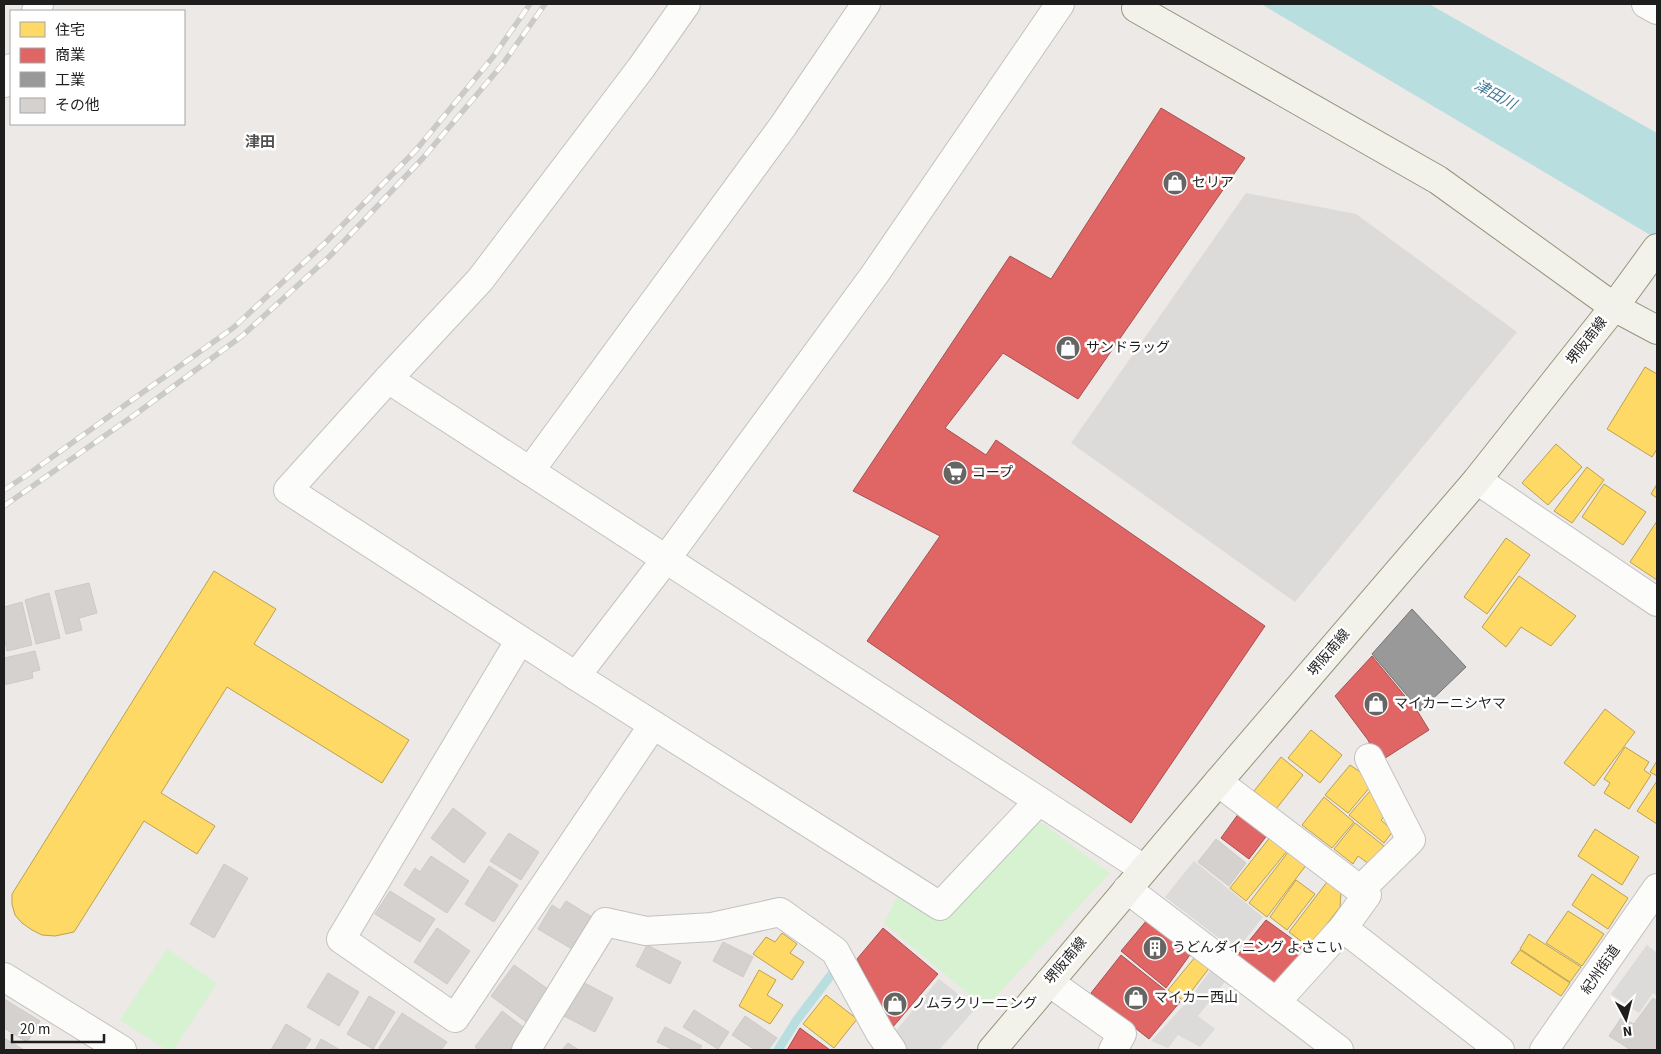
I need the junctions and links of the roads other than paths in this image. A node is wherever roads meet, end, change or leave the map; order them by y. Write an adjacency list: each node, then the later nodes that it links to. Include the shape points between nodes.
1 (686, 4): 12 (street, via 480,280)
2 (866, 4): 13 (street, via 783,126)
3 (1060, 4): 15 (street, via 875,274)
4 (1646, 4): 6 (street)
5 (1132, 6): 10 (main road, via 1438,180)
6 (1657, 10)
7 (10, 70): 8 (street)
8 (4, 83)
9 (1655, 251): 10 (main road, 堺阪南線)
10 (1614, 306): 11 (main road); 14 (main road, 堺阪南線)
11 (1657, 330)
12 (388, 379): 13 (street); 17 (street, via 288,490)
13 (530, 471): 15 (street)
14 (1477, 480): 16 (street); 21 (main road, 堺阪南線)
15 (666, 559): 18 (street); 22 (street)
16 (1657, 602)
17 (520, 640): 18 (street); 19 (street, via 341,939 456,1018)
18 (576, 676): 19 (street)
19 (653, 725): 22 (street, via 940,906)
20 (1370, 758): 24 (street, via 1411,840)
21 (1218, 782): 23 (main road, 堺阪南線); 24 (street)
22 (1039, 801): 23 (street)
23 (1136, 879): 28 (main road, 堺阪南線); 29 (street)
24 (1360, 890): 26 (street, via 1367,895)
25 (1654, 902): 37 (street, 紀州街道)
26 (1343, 928): 29 (street); 36 (street)
27 (4, 977): 30 (street)
28 (1049, 982): 33 (main road, 堺阪南線); 34 (street, via 1122,1034)
29 (1276, 1002): 35 (street)
30 (122, 1050)
31 (526, 1050): 32 (street, via 605,922 646,931 712,927 780,912 835,952)
32 (892, 1050)
33 (992, 1050)
34 (1113, 1050)
35 (1339, 1050)
36 (1500, 1050)
37 (1544, 1050)

